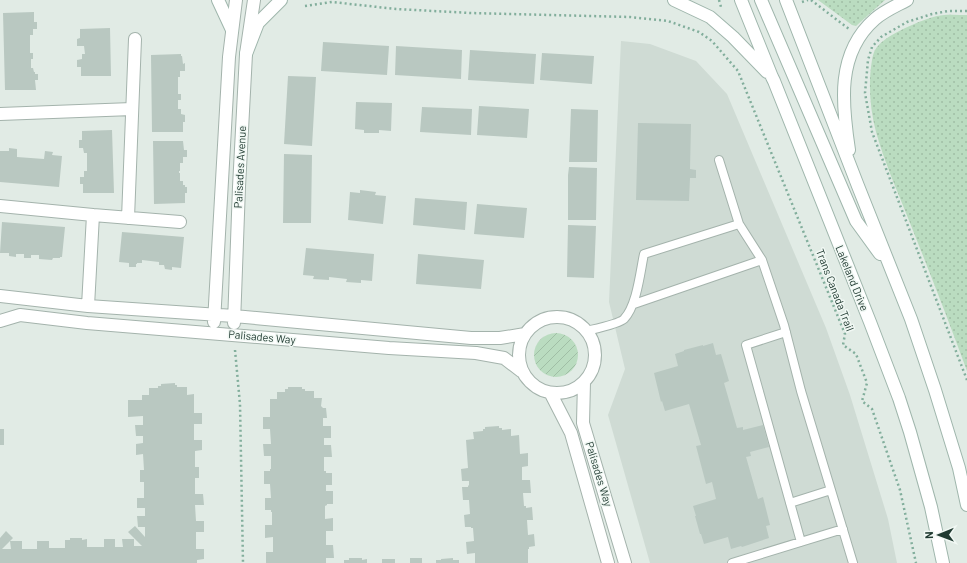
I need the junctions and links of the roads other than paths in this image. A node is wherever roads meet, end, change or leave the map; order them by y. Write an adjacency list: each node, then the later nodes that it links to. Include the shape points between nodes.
1 (218, 0): 10 (street)
2 (236, 0): 10 (street, Palisades Avenue)
3 (254, 0): 12 (street, Palisades Avenue)
4 (281, 0): 12 (street, via 258,23)
5 (674, 0): 13 (street, via 710,17)
6 (741, 0): 13 (street, Lakeland Drive)
7 (761, 0): 24 (street, via 856,221)
8 (786, 0): 17 (street)
9 (907, 0): 17 (street, via 887,11 866,28 848,61 844,85 845,118)
10 (232, 30): 28 (street, Palisades Avenue)
11 (135, 39): 14 (street)
12 (246, 54): 29 (street, Palisades Avenue)
13 (772, 77): 48 (street, Lakeland Drive, via 899,398 931,507)
14 (132, 109): 15 (street); 20 (street)
15 (0, 114)
16 (719, 160): 22 (lane)
17 (858, 186): 24 (street)
18 (0, 206): 19 (street)
19 (93, 215): 20 (street); 27 (street)
20 (128, 218): 21 (street)
21 (180, 222)
22 (739, 224): 23 (lane); 26 (lane, via 644,254)
23 (762, 260): 26 (lane); 32 (lane)
24 (892, 270): 41 (street, via 935,390 959,468)
25 (0, 296): 27 (street, Palisades Way)
26 (634, 304): 31 (lane, via 623,320)
27 (88, 306): 28 (street, Palisades Way)
28 (214, 315): 29 (street, Palisades Way); 33 (street, Palisades Avenue)
29 (234, 316): 34 (street, Palisades Way, via 471,338 500,338); 35 (street, Palisades Avenue)
30 (0, 321): 33 (street, Palisades Way, via 20,315)
31 (586, 331): 34 (street, Palisades Way, via 566,318 554,317 532,326); 37 (street, Palisades Way, via 595,352 594,363)
32 (786, 332): 39 (lane); 40 (lane, via 746,345)
33 (213, 333): 35 (street, Palisades Way)
34 (524, 334): 36 (street, via 518,358)
35 (234, 335): 36 (street, Palisades Way, via 476,353 504,358)
36 (521, 371): 38 (street, Palisades Way, via 528,382 539,390)
37 (584, 382): 38 (street, via 574,390); 45 (street, Palisades Way, via 584,423)
38 (551, 394): 44 (street, Palisades Way, via 571,433)
39 (831, 490): 40 (lane); 42 (lane)
40 (790, 503): 43 (lane)
41 (967, 505)
42 (843, 529): 43 (lane); 47 (lane)
43 (801, 542): 46 (lane)
44 (608, 563)
45 (625, 563)
46 (732, 563)
47 (853, 563)
48 (944, 563)

